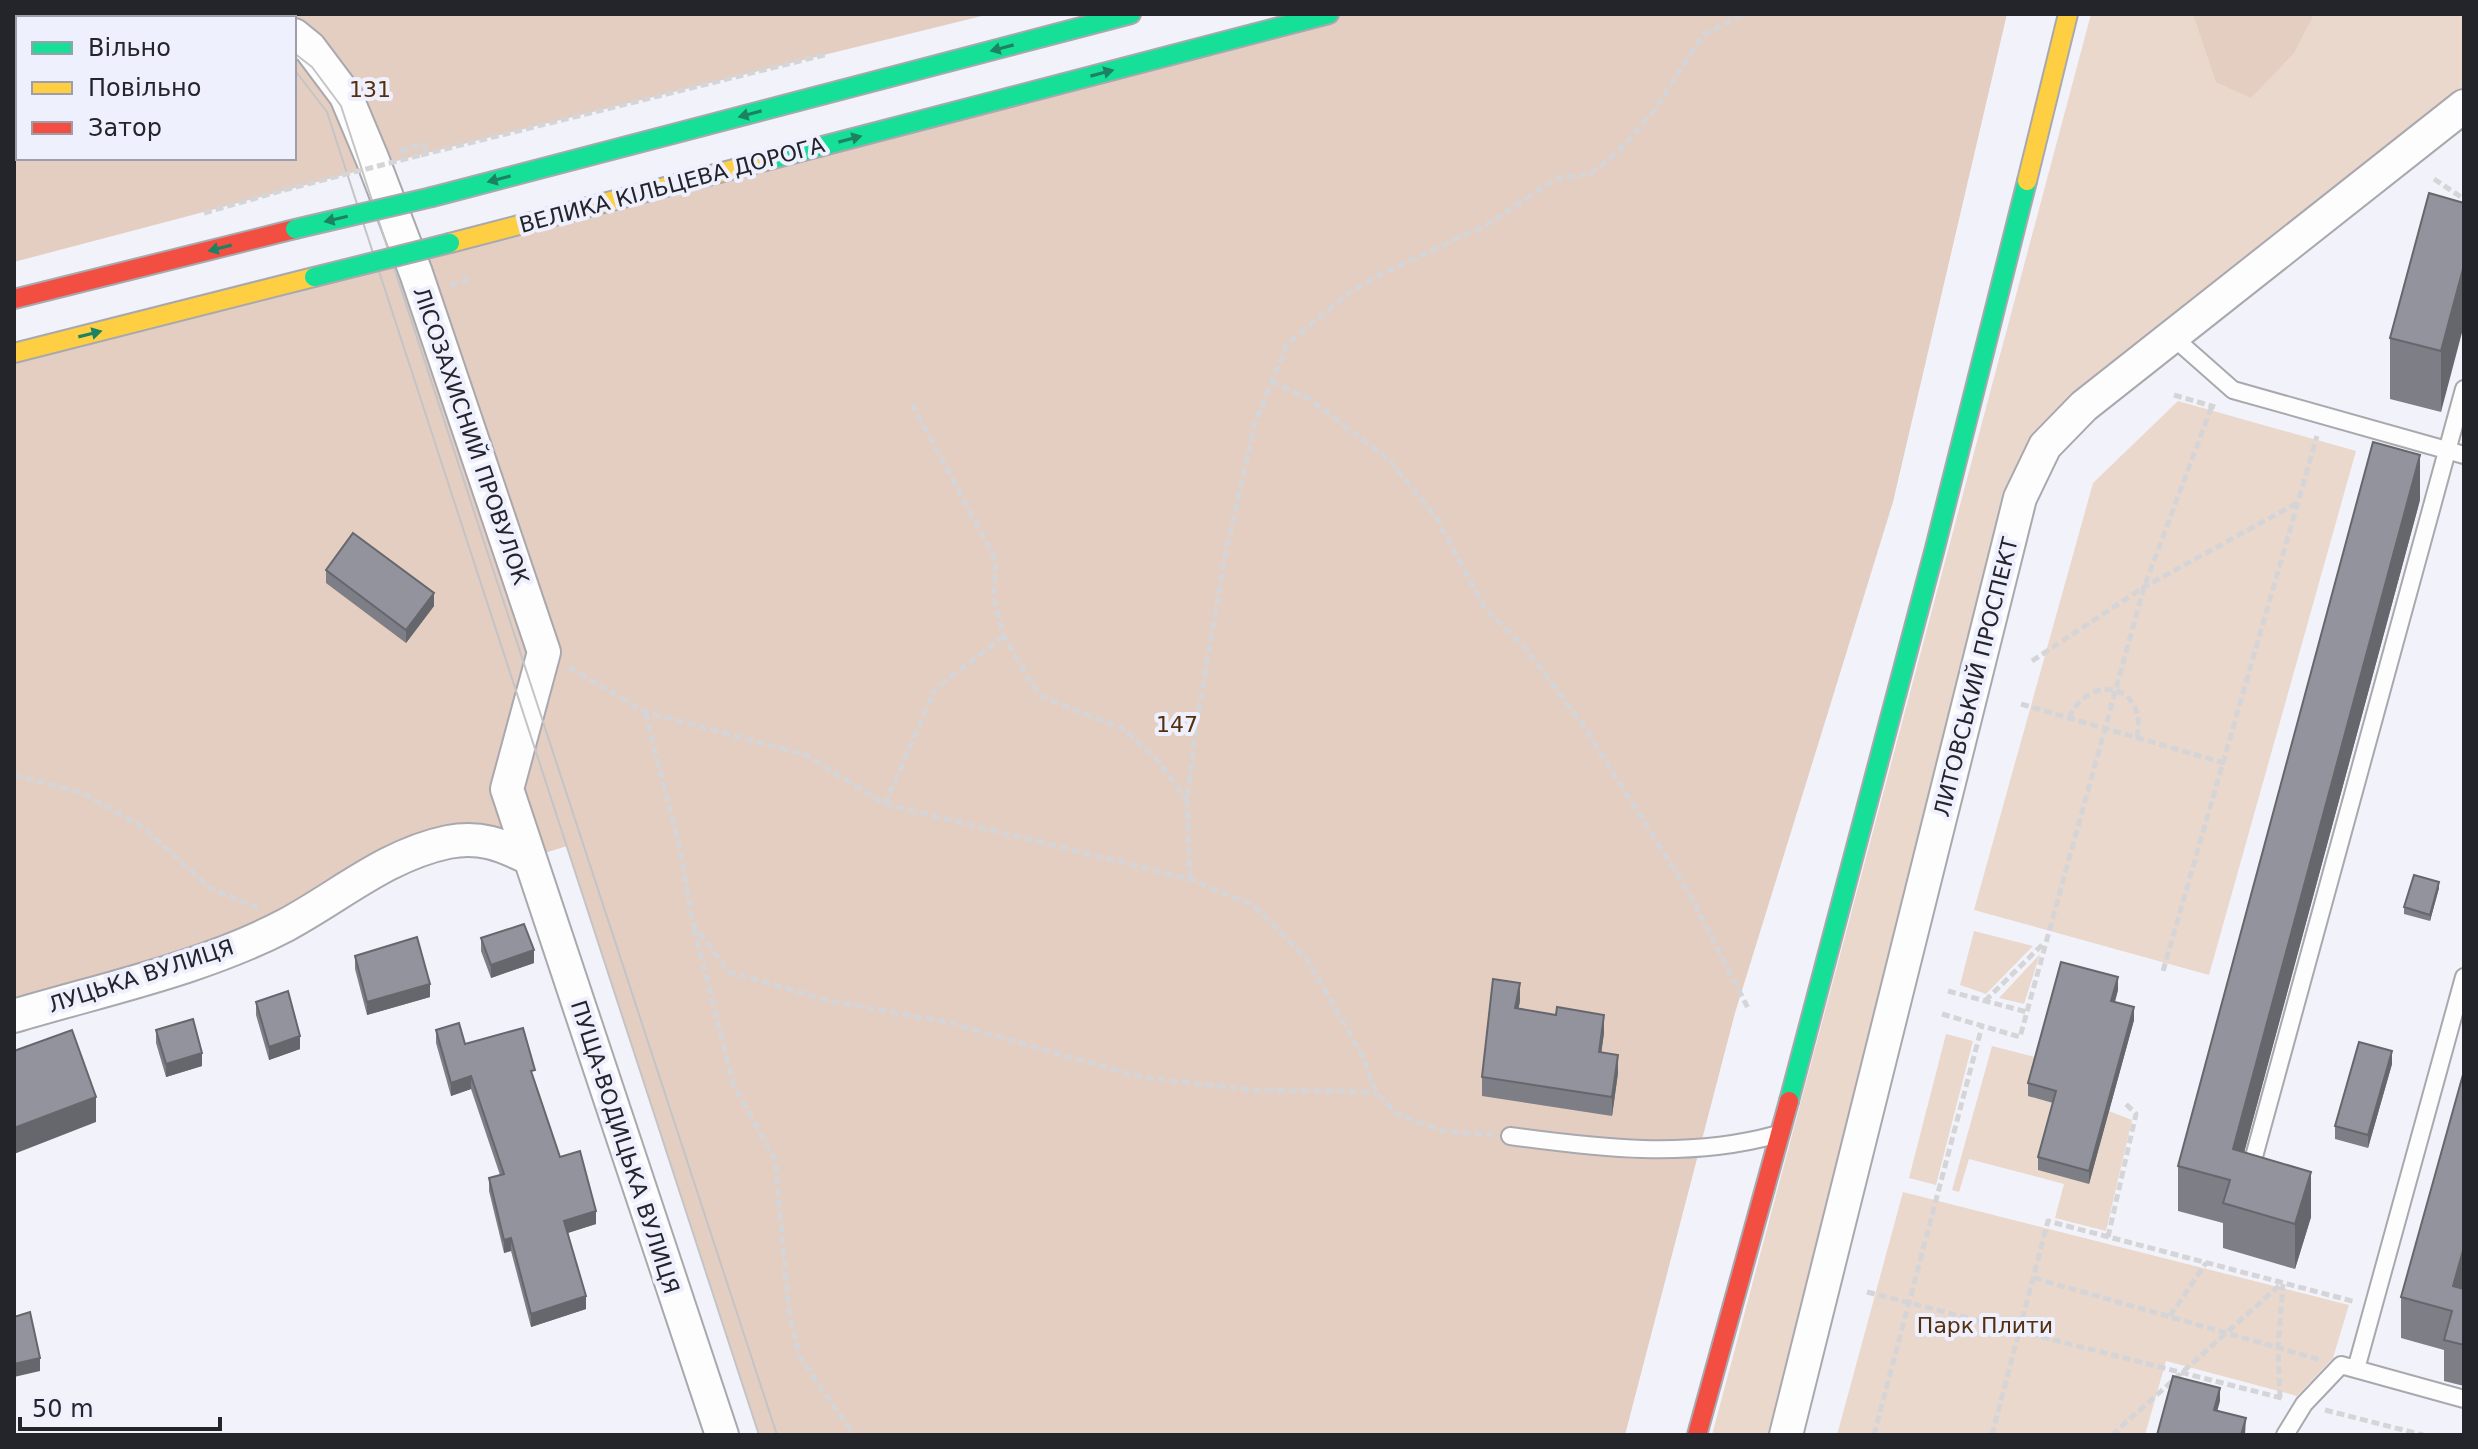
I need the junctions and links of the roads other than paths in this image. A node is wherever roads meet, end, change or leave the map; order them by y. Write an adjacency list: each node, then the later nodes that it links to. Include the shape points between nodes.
1 (1131, 14): 6 (main road, one-way to 6, bridge, via 432,197)
2 (1329, 14): 8 (main road, ВЕЛИКА КІЛЬЦЕВА ДОРОГА, one-way to 2, bridge)
3 (2068, 14): 15 (main road)
4 (296, 37): 12 (street, ЛІСОЗАХИСНИЙ ПРОВУЛОК, via 346,96 372,158 544,652 507,789)
5 (2464, 106): 7 (street, ЛИТОВСЬКИЙ ПРОСПЕКТ)
6 (14, 299)
7 (2173, 337): 10 (lane, via 2233,390); 22 (street, ЛИТОВСЬКИЙ ПРОСПЕКТ, via 2084,406 2045,446 2020,498)
8 (14, 353)
9 (2464, 389): 10 (lane)
10 (2447, 450): 11 (lane); 17 (lane)
11 (2464, 455)
12 (529, 858): 14 (street, ЛУЦЬКА ВУЛИЦЯ, via 480,838 447,842 408,854 286,925 202,960); 20 (street, ПУЩА-ВОДИЦЬКА ВУЛИЦЯ)
13 (2464, 977): 18 (lane, via 2373,1307)
14 (14, 1016)
15 (1781, 1133): 16 (lane, via 1723,1146 1669,1150); 21 (main road)
16 (1510, 1136)
17 (2246, 1188)
18 (2349, 1367): 19 (lane); 23 (lane, via 2304,1404)
19 (2464, 1399)
20 (722, 1435)
21 (1697, 1435)
22 (1786, 1435)
23 (2285, 1435)

